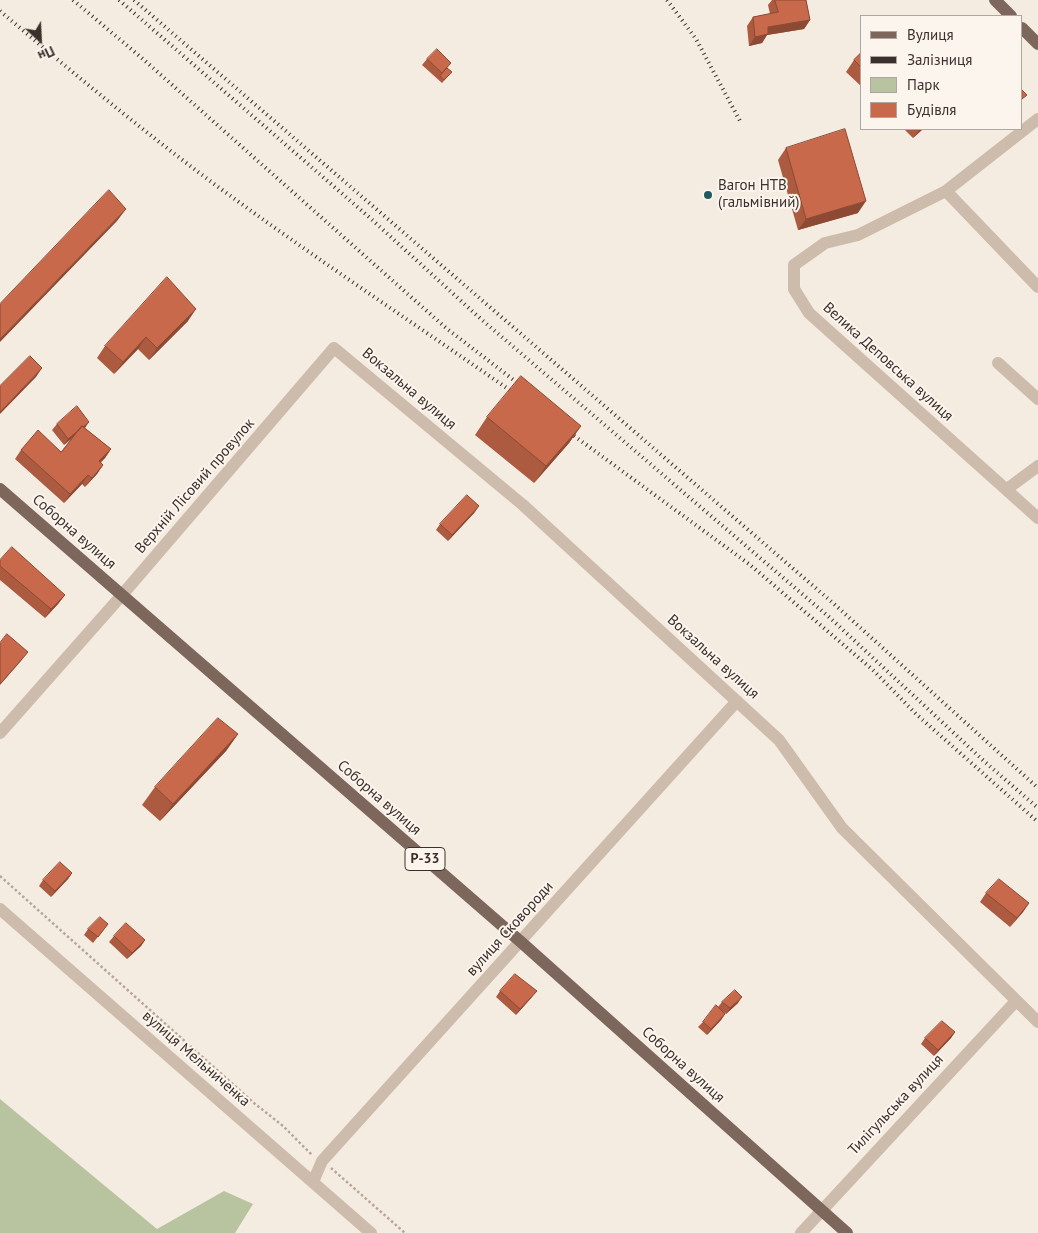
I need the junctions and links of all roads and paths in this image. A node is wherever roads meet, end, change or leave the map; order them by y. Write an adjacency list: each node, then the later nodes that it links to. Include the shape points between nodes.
1 (995, 0): 2 (main road)
2 (1010, 15)
3 (1023, 29): 4 (main road)
4 (1038, 44)
5 (1038, 119): 6 (street)
6 (946, 191): 7 (street); 13 (street, Велика Деповська вулиця, via 858,235 825,243 794,266 794,289 809,314)
7 (1038, 287)
8 (334, 348): 15 (street, Верхній Лісовий провулок); 16 (street, Вокзальна вулиця, via 523,505)
9 (998, 362): 10 (street)
10 (1038, 399)
11 (1038, 466): 13 (street)
12 (0, 489): 15 (main road, Соборна вулиця / Р-33)
13 (1007, 489): 14 (street, Велика Деповська вулиця)
14 (1038, 518)
15 (122, 595): 17 (street, Верхній Лісовий провулок); 20 (main road, Соборна вулиця / Р-33)
16 (737, 702): 20 (street, вулиця Сковороди); 21 (street, Вокзальна вулиця, via 779,740 842,828)
17 (0, 734)
18 (0, 876): 23 (path, via 283,1126 312,1156)
19 (0, 909): 24 (street, вулиця Мельниченка)
20 (521, 942): 23 (street, вулиця Сковороди); 25 (main road, Соборна вулиця / Р-33)
21 (1016, 1001): 22 (street, Вокзальна вулиця); 25 (street, Тилігульська вулиця)
22 (1038, 1022)
23 (322, 1161): 24 (street, вулиця Сковороди); 27 (path)
24 (313, 1182): 26 (street, вулиця Мельниченка)
25 (822, 1210): 28 (street, Тилігульська вулиця); 29 (main road, Соборна вулиця / Р-33)
26 (371, 1233)
27 (405, 1233)
28 (801, 1233)
29 (847, 1233)

